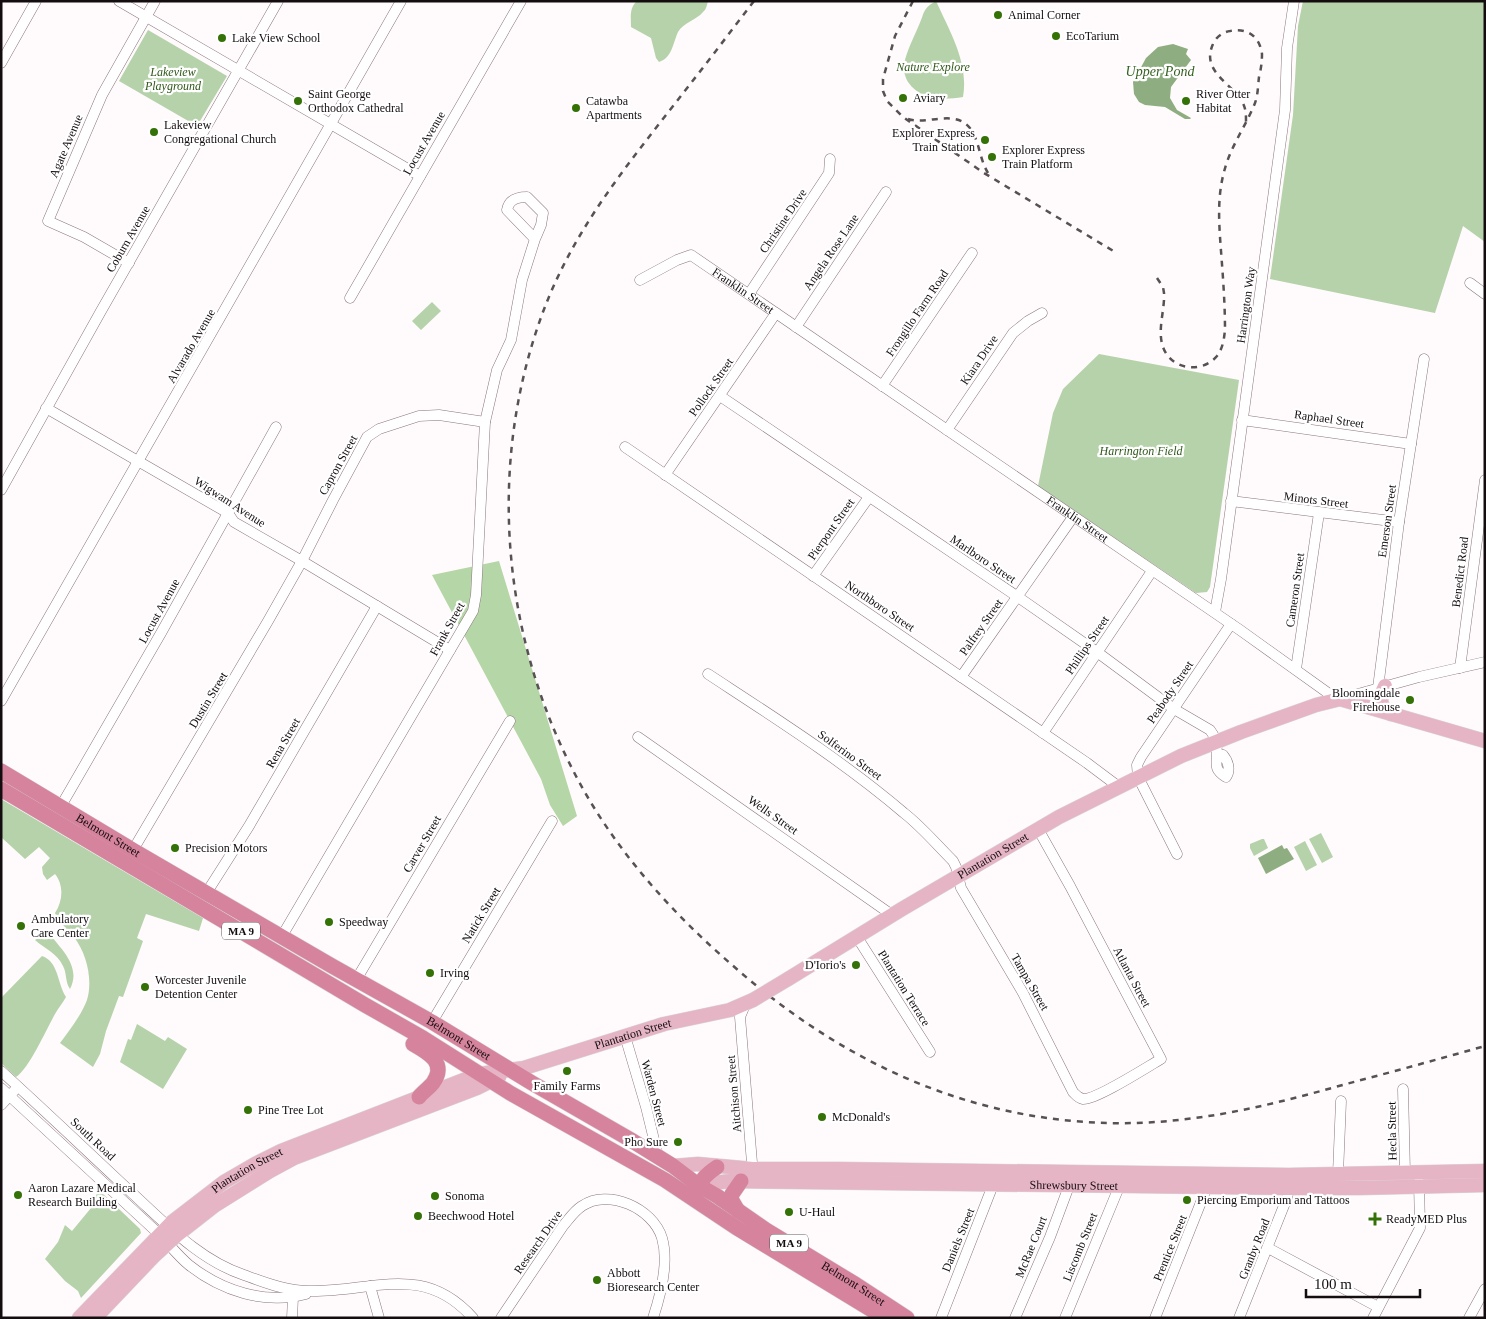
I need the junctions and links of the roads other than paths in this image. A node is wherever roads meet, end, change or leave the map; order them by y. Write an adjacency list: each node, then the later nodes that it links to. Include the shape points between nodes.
1 (36, 1): 9 (street)
2 (119, 1): 8 (street)
3 (155, 1): 8 (street, Agate Avenue)
4 (278, 1): 10 (street, Coburn Avenue)
5 (401, 1): 11 (street, Alvarado Avenue)
6 (521, 1): 13 (street, Locust Avenue)
7 (1294, 1): 30 (street, Harrington Way, via 1288,41 1286,110)
8 (146, 17): 10 (street); 17 (street, Agate Avenue, via 102,95 48,221)
9 (1, 63)
10 (239, 71): 11 (street); 17 (street, Coburn Avenue)
11 (331, 124): 13 (street); 36 (street, Alvarado Avenue)
12 (830, 159): 20 (street, Christine Drive, via 829,173)
13 (420, 176): 22 (street, Locust Avenue)
14 (886, 192): 25 (street, Angela Rose Lane)
15 (535, 239): 31 (street, Frank Street, via 522,280 511,340 497,370)
16 (972, 253): 27 (street, Frongillo Farm Road)
17 (129, 263): 29 (street, Coburn Avenue)
18 (640, 280): 20 (street, Franklin Street, via 691,255)
19 (1470, 283): 21 (street)
20 (749, 294): 23 (street, Franklin Street)
21 (1485, 294)
22 (350, 298)
23 (776, 313): 25 (street, Franklin Street); 28 (street, Pollock Street)
24 (1042, 313): 33 (street, Kiara Drive, via 1013,333)
25 (796, 327): 27 (street, Franklin Street)
26 (1424, 359): 34 (street, Emerson Street)
27 (882, 386): 33 (street, Franklin Street)
28 (720, 396): 37 (street, Pollock Street); 41 (street, Marlboro Street)
29 (46, 408): 36 (street, Wigwam Avenue); 38 (street, Coburn Avenue)
30 (1242, 420): 34 (street, Raphael Street); 42 (street, Harrington Way)
31 (485, 422): 47 (street, Capron Street, via 426,416 384,427 371,434 362,444); 54 (street, Frank Street, via 476,596 470,617)
32 (276, 427): 43 (street, Locust Avenue)
33 (947, 430): 45 (street, Franklin Street)
34 (1411, 444): 46 (street, Emerson Street)
35 (625, 447): 37 (street, Northboro Street)
36 (138, 460): 43 (street, Wigwam Avenue); 63 (street, Alvarado Avenue)
37 (665, 475): 49 (street, Northboro Street)
38 (5, 476): 40 (street, Coburn Avenue)
39 (1485, 480): 57 (street, Benedict Road)
40 (1, 490)
41 (869, 496): 49 (street, Pierpont Street); 50 (street, Marlboro Street)
42 (1231, 501): 44 (street, Minots Street); 52 (street, Harrington Way)
43 (228, 513): 47 (street, Wigwam Avenue, via 234,522); 75 (street, Locust Avenue)
44 (1319, 513): 46 (street, Minots Street); 58 (street, Cameron Street)
45 (1073, 517): 48 (street, Franklin Street); 50 (street, Palfrey Street)
46 (1399, 522): 61 (street, Emerson Street)
47 (302, 561): 51 (street, Wigwam Avenue); 78 (street, Dustin Street)
48 (1152, 571): 52 (street, Franklin Street); 55 (street, Phillips Street)
49 (813, 576): 60 (street, Northboro Street)
50 (1018, 597): 55 (street, Marlboro Street); 60 (street, Palfrey Street)
51 (378, 606): 54 (street, Wigwam Avenue); 81 (street, Rena Street)
52 (1215, 612): 53 (street, Franklin Street)
53 (1232, 624): 58 (street, Franklin Street); 64 (street, Peabody Street)
54 (450, 650): 83 (street, Frank Street)
55 (1097, 652): 64 (street, Marlboro Street); 67 (street, Phillips Street)
56 (1485, 662): 57 (street, Plantation Street)
57 (1460, 668): 61 (street, Plantation Street)
58 (1296, 670): 62 (street, Franklin Street)
59 (708, 674): 80 (street, Solferino Street, via 885,797 953,861)
60 (961, 677): 67 (street, Northboro Street)
61 (1381, 687): 62 (street, Plantation Street); 65 (main road, via 1380,700)
62 (1340, 699): 65 (main road, Franklin Street); 70 (main road, Plantation Street, via 1316,705)
63 (1, 701)
64 (1174, 709): 70 (street, Marlboro Street, via 1210,730); 72 (street, Peabody Street, via 1140,756)
65 (1391, 714): 69 (main road, Franklin Street)
66 (510, 722): 86 (street, Carver Street)
67 (1043, 733): 73 (street, Northboro Street)
68 (638, 737): 82 (street, Wells Street)
69 (1485, 740)
70 (1216, 748): 72 (main road, Plantation Street, via 1171,760)
71 (1, 771): 75 (highway, Belmont Street / MA 9)
72 (1138, 777): 73 (main road, Plantation Street); 79 (street)
73 (1119, 787): 77 (main road, Plantation Street)
74 (1, 790): 85 (highway, Belmont Street / MA 9)
75 (61, 806): 78 (highway, Belmont Street / MA 9)
76 (552, 821): 88 (street, Natick Street)
77 (1038, 829): 80 (main road, Plantation Street); 99 (street, Atlanta Street, via 1161,1059 1102,1092)
78 (133, 850): 81 (highway, Belmont Street / MA 9)
79 (1177, 854)
80 (958, 876): 82 (main road, Plantation Street); 99 (street, Tampa Street, via 961,888 1023,993 1073,1092)
81 (207, 892): 83 (highway, Belmont Street / MA 9)
82 (892, 915): 84 (main road, Plantation Street)
83 (282, 936): 86 (highway, Belmont Street / MA 9)
84 (857, 937): 87 (main road, Plantation Street, bridge); 90 (street, Plantation Terrace)
85 (313, 974): 93 (highway, Belmont Street / MA 9); 98 (highway, via 324,991 435,1059 437,1076)
86 (356, 980): 88 (highway, Belmont Street / MA 9)
87 (749, 1002): 89 (main road, Plantation Street, via 723,1012); 107 (street, Aitchison Street, via 740,1017)
88 (432, 1022): 91 (highway, Belmont Street / MA 9)
89 (625, 1036): 91 (main road, Plantation Street); 102 (street, Warden Street)
90 (930, 1052)
91 (511, 1070): 93 (main road, Plantation Street); 102 (highway, Belmont Street / MA 9)
92 (1, 1071): 94 (street, South Road)
93 (486, 1078): 98 (main road, Plantation Street); 110 (highway, Belmont Street / MA 9); 119 (main road, Plantation Street, via 290,1160)
94 (18, 1086): 97 (street); 119 (street, South Road)
95 (1, 1088): 97 (street, South Road)
96 (1403, 1089): 109 (street, Hecla Street)
97 (10, 1095): 101 (street); 119 (street, South Road)
98 (419, 1097): 119 (main road, Plantation Street, via 295,1145 253,1165 209,1193)
99 (1082, 1099)
100 (1341, 1101): 106 (street)
101 (1, 1105)
102 (658, 1156): 103 (highway, Belmont Street / MA 9)
103 (672, 1166): 104 (main road, Shrewsbury Street, via 698,1164); 111 (highway, Belmont Street / MA 9)
104 (717, 1167): 107 (main road, Shrewsbury Street); 111 (highway)
105 (1485, 1171): 109 (main road, Shrewsbury Street)
106 (1338, 1174): 108 (main road, Shrewsbury Street); 109 (main road, Shrewsbury Street)
107 (749, 1177): 108 (main road, Shrewsbury Street); 111 (main road, Shrewsbury Street); 118 (highway, via 732,1194 731,1199)
108 (994, 1178): 113 (main road, Shrewsbury Street); 135 (street, Daniels Street)
109 (1414, 1178): 112 (main road, Shrewsbury Street); 116 (main road, Shrewsbury Street); 125 (street, Hecla Street, via 1420,1228)
110 (665, 1180): 111 (main road, Shrewsbury Street); 117 (highway, Belmont Street / MA 9)
111 (698, 1185): 117 (highway); 118 (highway, Belmont Street / MA 9)
112 (1485, 1185)
113 (1069, 1186): 114 (main road, Shrewsbury Street); 136 (street, McRae Court)
114 (1119, 1187): 115 (main road, Shrewsbury Street); 137 (street, Liscomb Street)
115 (1207, 1187): 116 (main road, Shrewsbury Street); 138 (street, Prentice Street)
116 (1288, 1188): 120 (street, Granby Road)
117 (696, 1202): 126 (highway, Belmont Street / MA 9)
118 (739, 1212): 126 (highway, Belmont Street / MA 9, via 856,1284)
119 (168, 1235): 123 (street, via 234,1271 282,1287); 124 (street, via 189,1265 221,1285 257,1296); 127 (main road, Plantation Street); 128 (main road, Plantation Street)
120 (1268, 1248): 125 (street); 139 (street, Granby Road)
121 (370, 1286): 123 (street); 130 (street); 131 (street, via 408,1283 423,1286 449,1297)
122 (1485, 1289): 141 (street)
123 (314, 1292): 124 (street)
124 (293, 1297): 129 (street)
125 (1378, 1308): 140 (street, Hecla Street)
126 (878, 1312): 134 (highway, Belmont Street / MA 9)
127 (80, 1318)
128 (95, 1318)
129 (292, 1318)
130 (379, 1318)
131 (473, 1318)
132 (501, 1318): 133 (street, Research Drive, via 575,1212 587,1203 608,1199 636,1209 660,1232 664,1264)
133 (653, 1318)
134 (907, 1318)
135 (941, 1318)
136 (1015, 1318)
137 (1065, 1318)
138 (1155, 1318)
139 (1239, 1318)
140 (1373, 1318)
141 (1469, 1318)

